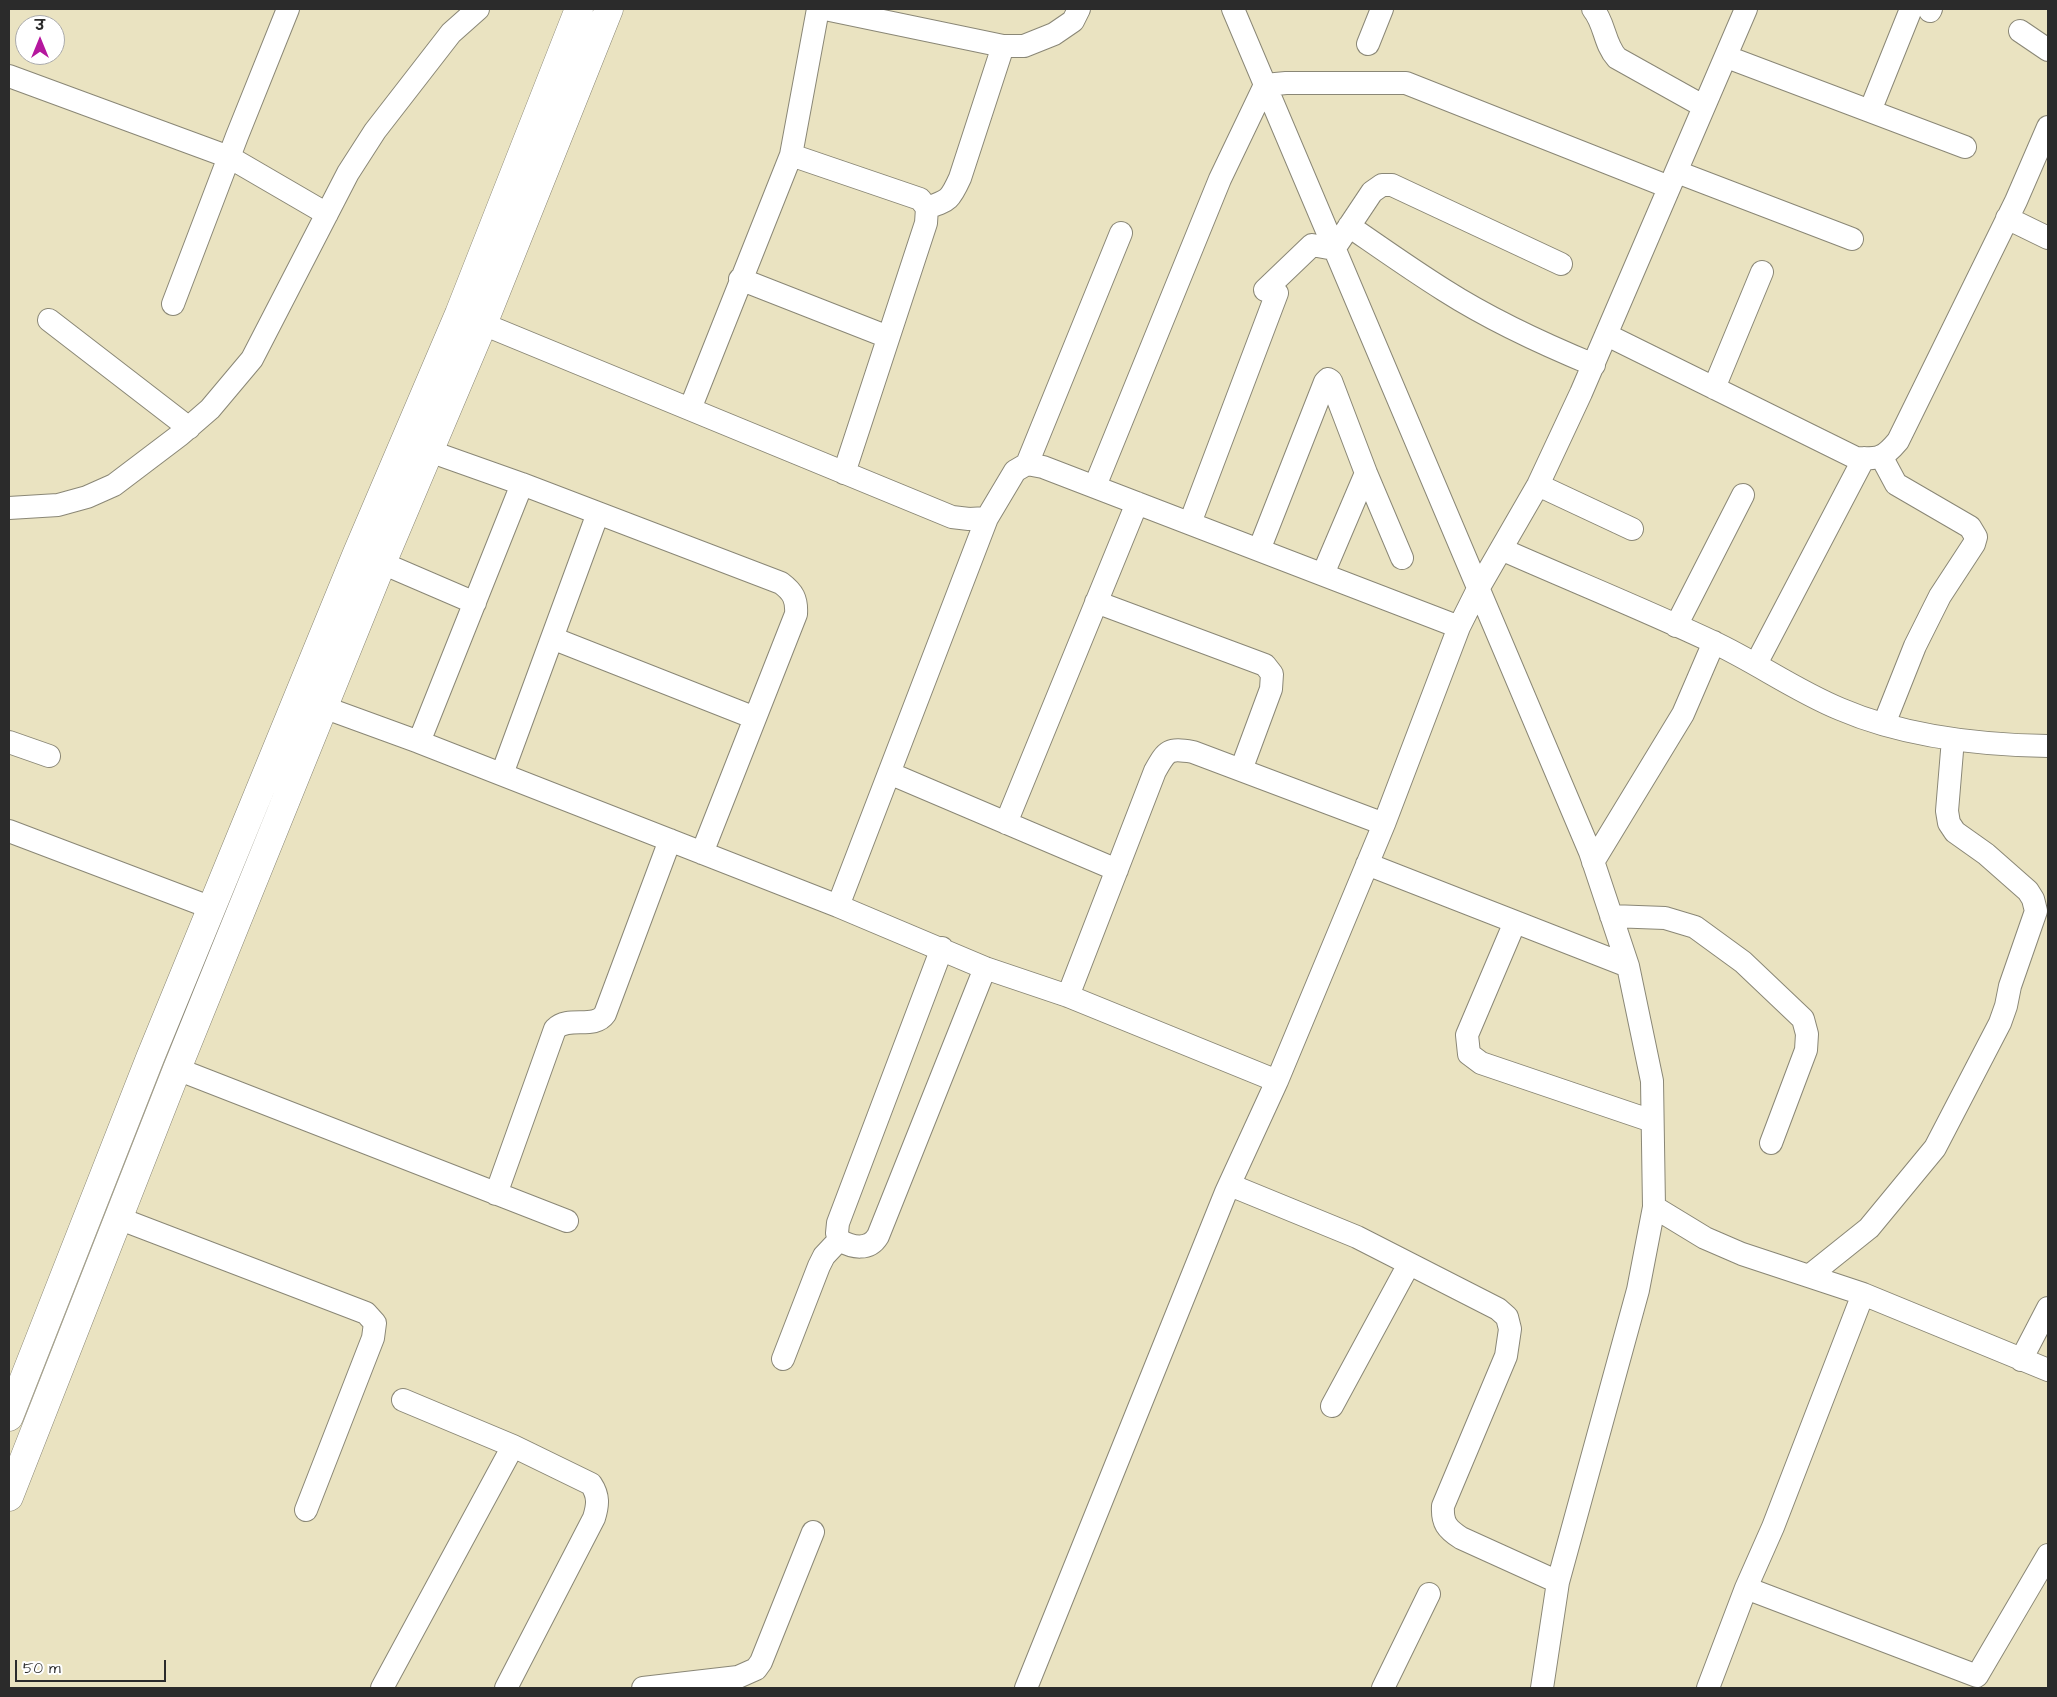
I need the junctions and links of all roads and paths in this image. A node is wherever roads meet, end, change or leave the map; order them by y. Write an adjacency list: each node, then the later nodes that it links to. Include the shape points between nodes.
1 (288, 9): 25 (street)
2 (478, 9): 28 (street, via 451,33 375,131)
3 (579, 9): 95 (highway, via 459,314)
4 (609, 9): 40 (highway)
5 (818, 9): 24 (street)
6 (825, 9): 15 (street)
7 (1079, 9): 15 (street, via 1073,20 1054,34 1024,46)
8 (1232, 9): 19 (street)
9 (1382, 9): 14 (street)
10 (1746, 9): 17 (street)
11 (1924, 9): 21 (street)
12 (1596, 10): 20 (street, via 1609,50 1617,58)
13 (2020, 31): 16 (street)
14 (1368, 44)
15 (1003, 46): 27 (street, via 960,178 946,200)
16 (2048, 50)
17 (1727, 57): 20 (street); 21 (street)
18 (9, 76): 25 (street)
19 (1265, 85): 26 (street, via 1406,83); 34 (street); 54 (street, via 1220,179)
20 (1703, 106): 26 (street)
21 (1870, 111): 23 (street)
22 (2048, 127): 29 (street)
23 (1966, 147)
24 (791, 155): 27 (street, via 920,199); 37 (street)
25 (229, 157): 28 (street); 38 (street)
26 (1673, 179): 33 (street); 41 (street)
27 (927, 208): 42 (street, via 926,223)
28 (327, 214): 46 (street, via 252,359 210,409)
29 (2007, 218): 32 (street); 48 (street, via 1898,441 1888,453)
30 (1349, 226): 34 (street); 35 (street, via 1372,192 1382,185 1392,185); 43 (street, via 1444,291 1484,314)
31 (1121, 233): 49 (street)
32 (2048, 238)
33 (1852, 239)
34 (1334, 248): 60 (street, via 1312,245 1271,292); 67 (street)
35 (1561, 264)
36 (1762, 272): 44 (street)
37 (740, 280): 42 (street); 45 (street)
38 (173, 304)
39 (49, 320): 46 (street)
40 (483, 324): 45 (street); 47 (highway)
41 (1607, 335): 43 (street); 44 (street)
42 (888, 337): 51 (street)
43 (1594, 365): 53 (street)
44 (1714, 388): 48 (street, via 1856,458)
45 (690, 409): 51 (street)
46 (189, 428): 57 (street, via 114,485 87,497 58,504)
47 (429, 451): 52 (street); 65 (highway)
48 (1873, 457): 74 (street); 77 (street, via 1896,484 1970,527 1976,537 1928,620)
49 (1027, 464): 54 (street, via 1043,466); 59 (street, via 1015,470)
50 (1366, 472): 63 (street, via 1330,381 1326,380); 64 (street); 66 (street)
51 (844, 473): 59 (street, via 952,517)
52 (522, 484): 58 (street); 69 (street)
53 (1538, 485): 61 (street); 62 (street)
54 (1095, 486): 56 (street)
55 (1743, 495): 70 (street)
56 (1137, 503): 60 (street); 68 (street)
57 (9, 508)
58 (598, 513): 72 (street); 76 (street, via 781,583 794,595 796,614)
59 (987, 518): 84 (street)
60 (1190, 523): 63 (street)
61 (1632, 529)
62 (1501, 549): 67 (street); 70 (street)
63 (1259, 550): 66 (street)
64 (1402, 558)
65 (382, 563): 69 (street); 75 (highway)
66 (1323, 574): 71 (street)
67 (1478, 589): 71 (street); 91 (street)
68 (1096, 602): 83 (street, via 1265,665 1272,674 1271,689); 86 (street)
69 (475, 603): 80 (street)
70 (1676, 626): 73 (street)
71 (1460, 627): 87 (street)
72 (552, 638): 76 (street); 85 (street)
73 (1714, 642): 74 (street); 91 (street, via 1683,714)
74 (1756, 664): 77 (street, via 1840,709)
75 (323, 707): 80 (street); 102 (highway)
76 (755, 718): 90 (street)
77 (1884, 724): 78 (street)
78 (1953, 739): 81 (street, via 2003,746); 113 (street, via 1947,811 1949,823 1955,832 2028,891 2036,911 2000,1023 1936,1148 1869,1228)
79 (9, 742): 82 (street)
80 (419, 742): 85 (street)
81 (2048, 746)
82 (49, 756)
83 (1241, 770): 87 (street); 93 (street, via 1193,752 1176,749 1165,754 1155,771)
84 (889, 773): 86 (street); 94 (street)
85 (502, 774): 89 (street)
86 (1006, 823): 93 (street)
87 (1384, 824): 92 (street)
88 (9, 830): 95 (street)
89 (670, 840): 90 (street); 107 (street, via 605,1014 598,1021 563,1023 555,1029)
90 (702, 853): 94 (street)
91 (1593, 862): 96 (street)
92 (1367, 864): 97 (street); 103 (street)
93 (1117, 870): 101 (street)
94 (838, 906): 98 (street)
95 (212, 908): 121 (highway)
96 (1612, 916): 99 (street); 105 (street, via 1665,918 1696,927 1743,962 1803,1019 1807,1034 1806,1050)
97 (1515, 922): 99 (street); 104 (street, via 1467,1035 1470,1054 1481,1063)
98 (942, 948): 100 (street); 111 (street, via 838,1223)
99 (1628, 966): 104 (street, via 1652,1081)
100 (985, 968): 101 (street); 111 (street, via 878,1236 872,1244 863,1247 849,1246)
101 (1068, 996): 103 (street)
102 (177, 1069): 107 (street); 109 (highway)
103 (1277, 1081): 106 (street)
104 (1652, 1121): 108 (street)
105 (1771, 1142)
106 (1230, 1185): 112 (street, via 1357,1237); 134 (street)
107 (496, 1194): 110 (street)
108 (1654, 1207): 113 (street, via 1705,1238); 127 (street, via 1638,1290)
109 (118, 1218): 123 (highway); 124 (street, via 366,1313 375,1323 373,1338)
110 (567, 1221)
111 (839, 1240): 116 (street, via 819,1266)
112 (1409, 1264): 120 (street); 127 (street, via 1498,1309 1507,1318 1510,1328 1506,1356 1443,1506 1442,1516 1447,1529)
113 (1809, 1276): 114 (street)
114 (1863, 1294): 117 (street); 128 (street)
115 (2048, 1308): 117 (street)
116 (783, 1359)
117 (2021, 1360): 118 (street)
118 (2048, 1370)
119 (403, 1400): 122 (street)
120 (1332, 1406)
121 (9, 1417)
122 (513, 1446): 131 (street); 132 (street, via 592,1484 598,1497 594,1518)
123 (9, 1497)
124 (306, 1510)
125 (813, 1532): 133 (street, via 756,1669 738,1677)
126 (2048, 1555): 130 (street)
127 (1558, 1582): 136 (street)
128 (1746, 1588): 130 (street); 137 (street)
129 (1428, 1594): 135 (street)
130 (1974, 1682)
131 (382, 1688)
132 (506, 1688)
133 (643, 1688)
134 (1026, 1688)
135 (1383, 1688)
136 (1542, 1688)
137 (1708, 1688)

